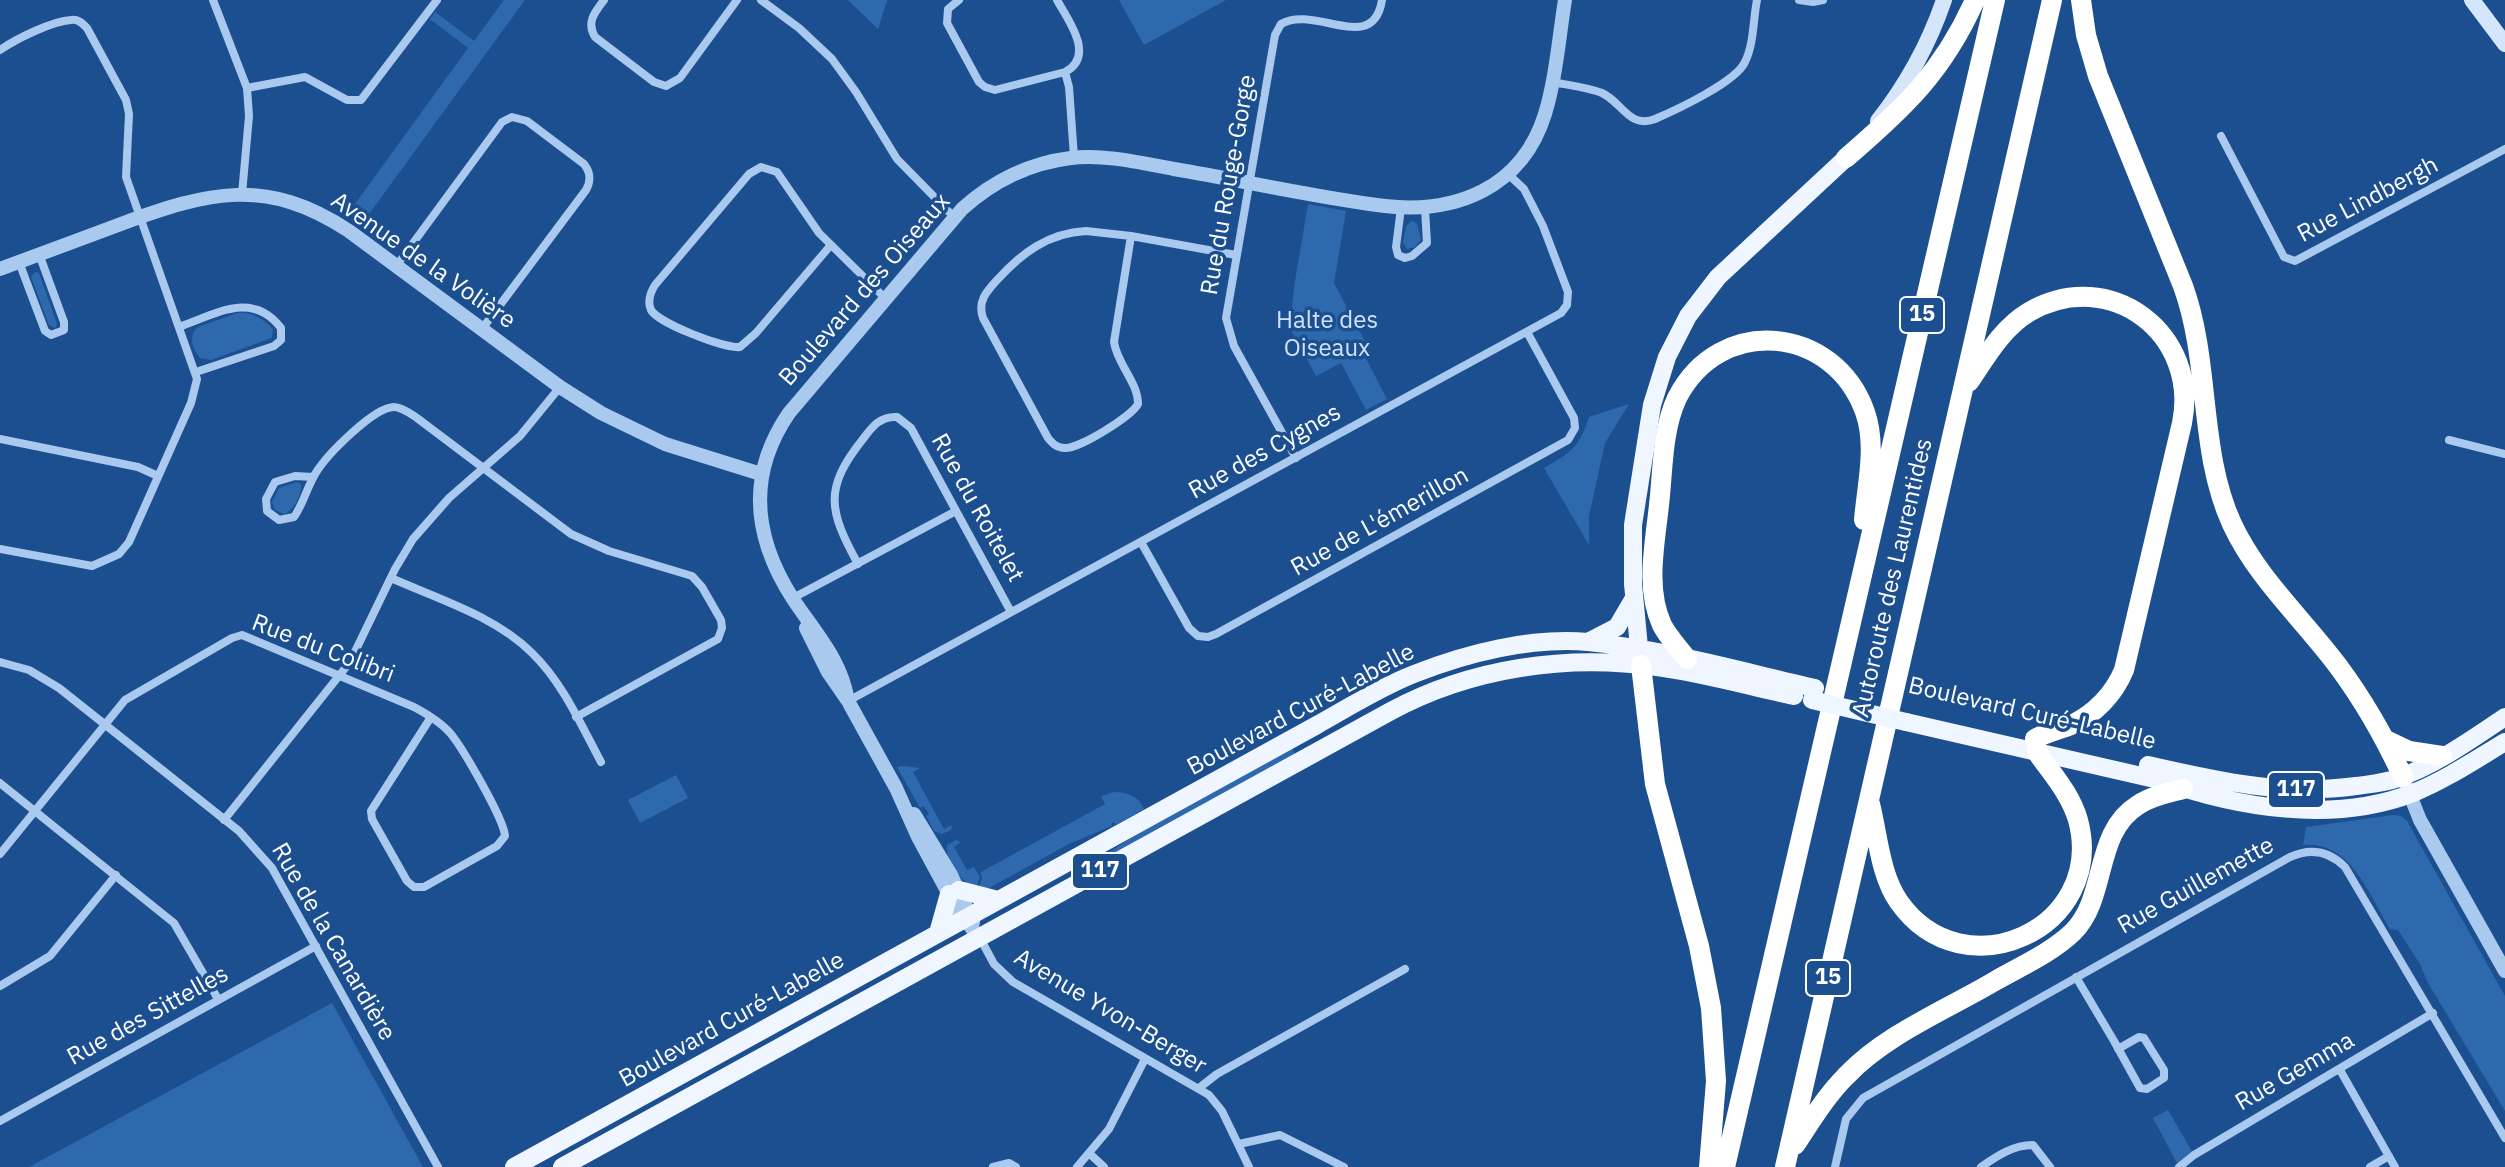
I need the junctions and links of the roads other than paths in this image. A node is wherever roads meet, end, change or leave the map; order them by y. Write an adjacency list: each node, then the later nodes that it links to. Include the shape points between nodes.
1 (213, 0): 23 (street)
2 (437, 0): 23 (street, via 361,100 347,100 305,77)
3 (604, 0): 4 (street, via 591,19 595,37 663,86 678,81)
4 (737, 0)
5 (761, 0): 34 (street, via 832,59 897,159)
6 (959, 0): 21 (street, via 948,9 947,23 982,85 1000,89)
7 (1057, 0): 21 (street, via 1080,46 1076,63)
8 (1382, 0): 29 (street, Rue du Rouge-Gorge, via 1377,18 1365,26 1298,18 1279,26)
9 (1565, 0): 22 (street, Boulevard des Oiseaux)
10 (1757, 0): 22 (street, via 1742,68 1655,119 1635,120 1603,94)
11 (1799, 0): 12 (street)
12 (1823, 0)
13 (1944, 0): 27 (main road, via 1904,84)
14 (1975, 0): 27 (highway, via 1924,85)
15 (1995, 0): 64 (highway, Autoroute des Laurentides / 15)
16 (2052, 0): 48 (highway, Autoroute des Laurentides / 15)
17 (2081, 0): 77 (highway, via 2098,76 2194,320 2215,471 2226,511 2255,562)
18 (2472, 0): 19 (main road)
19 (2505, 44)
20 (0, 50): 33 (street, via 69,20 85,26 126,100 125,172)
21 (1065, 72): 26 (street)
22 (1552, 82): 28 (street, Boulevard des Oiseaux, via 1542,124)
23 (247, 88): 30 (street)
24 (2221, 136): 25 (street, Rue Lindbergh, via 2284,257 2295,261)
25 (2505, 149)
26 (1074, 157): 29 (street, Boulevard des Oiseaux); 34 (street, Boulevard des Oiseaux, via 1008,176)
27 (1846, 158): 63 (main road, via 1718,277 1672,346 1655,393 1641,464 1633,525)
28 (1507, 173): 32 (street, Boulevard des Oiseaux, via 1466,199); 45 (street, Rue des Cygnes, via 1524,189 1541,221 1568,296 1563,311)
29 (1249, 182): 31 (street, Boulevard des Oiseaux); 38 (street, Rue du Rouge-Gorge)
30 (242, 194): 33 (street, Avenue de la Volière, via 192,199); 40 (street, Avenue de la Volière, via 278,198 314,211)
31 (1401, 208): 32 (street, Boulevard des Oiseaux); 32 (street, via 1396,247 1405,258 1427,243)
32 (1425, 209)
33 (140, 217): 37 (street, Avenue de la Volière); 43 (street)
34 (954, 217): 42 (street, Boulevard des Oiseaux)
35 (1131, 236): 35 (street, via 1078,232 1044,242 1012,263 982,300 983,318 1048,438 1060,448 1074,446 1137,407 1137,395 1114,342); 38 (street)
36 (830, 246): 36 (street, via 777,172 757,168 655,285 649,295 651,309 681,328 740,347); 42 (street)
37 (39, 254): 39 (street, Avenue de la Volière); 39 (street, via 65,325 58,334 45,331)
38 (1236, 255): 52 (street, Rue du Rouge-Gorge, via 1228,331)
39 (19, 262): 41 (street, Avenue de la Volière)
40 (397, 265): 44 (street, Avenue de la Volière); 44 (street, via 502,122 515,117 527,121 584,164 590,181)
41 (0, 269)
42 (885, 298): 54 (street, Boulevard des Oiseaux, via 789,413)
43 (179, 327): 46 (street); 46 (street, via 245,306 262,311 281,328 281,340 274,346)
44 (482, 329): 47 (street, Avenue de la Volière)
45 (1527, 332): 52 (street, Rue des Cygnes); 58 (street, Rue de L'émerillon, via 1573,415 1575,428 1568,440 1216,634 1204,638 1191,631)
46 (196, 372): 55 (street, via 194,398)
47 (560, 387): 53 (street, via 520,436); 54 (street, Avenue de la Volière, via 642,434)
48 (1962, 391): 79 (highway, via 2017,321 2043,305 2080,297 2121,304 2147,319 2167,342 2183,380 2182,423 2124,670 2113,691 2091,713); 85 (highway, Autoroute des Laurentides / 15)
49 (0, 439): 55 (street, via 138,467)
50 (2449, 440): 51 (street)
51 (2505, 454)
52 (1296, 458): 58 (street, Rue des Cygnes)
53 (484, 468): 56 (street, via 395,407 348,437); 61 (street, via 431,517); 74 (street, via 571,534 689,574 721,620 721,632 711,644)
54 (761, 474): 62 (street, Boulevard des Oiseaux, via 763,533)
55 (158, 476): 59 (street, via 127,547 100,565)
56 (313, 477): 56 (street, via 275,482 265,502 269,513 283,521 294,517)
57 (956, 511): 60 (street); 60 (street, Rue du Roitelet, via 909,425 894,417 881,420 846,461 835,488 838,525); 65 (street, Rue du Roitelet)
58 (1141, 542): 65 (street, Rue des Cygnes)
59 (0, 549)
60 (858, 564): 62 (street)
61 (391, 578): 70 (street); 74 (street, via 483,619 519,642 544,666)
62 (793, 598): 72 (street, Boulevard des Oiseaux, via 822,661)
63 (1634, 598): 66 (main road, via 1617,627); 67 (main road)
64 (1854, 610): 68 (highway, via 1872,445 1861,401 1838,368 1810,349 1781,341 1743,344 1696,372 1678,397 1668,425 1653,589 1663,625); 123 (highway, Autoroute des Laurentides / 15)
65 (1011, 612): 72 (street, Rue des Cygnes)
66 (1588, 642): 67 (main road, Boulevard Curé-Labelle / 117); 91 (main road, Boulevard Curé-Labelle / 117, via 1494,650 1411,675)
67 (1640, 657): 68 (main road, Boulevard Curé-Labelle / 117); 71 (main road, Boulevard Curé-Labelle / 117, via 1676,670); 94 (main road, Boulevard Curé-Labelle / 117, via 1531,666 1424,695); 122 (highway, via 1657,793 1711,1008 1716,1081)
68 (1687, 659): 71 (main road, Boulevard Curé-Labelle / 117)
69 (0, 662): 76 (street, Rue de la Canardière, via 44,677)
70 (341, 675): 73 (street, Rue du Colibri); 76 (street, Rue du Colibri, via 239,635 133,694); 87 (street)
71 (1813, 694): 79 (main road, Boulevard Curé-Labelle / 117)
72 (848, 701): 90 (street, Boulevard des Oiseaux, via 901,798 927,832)
73 (431, 717): 73 (street, Rue du Colibri, via 371,811 407,881 418,887 497,846 505,836 460,748)
74 (576, 717): 81 (street)
75 (2505, 717): 80 (main road, Boulevard Curé-Labelle / 117)
76 (105, 724): 86 (street, Rue du Colibri); 87 (street, Rue de la Canardière)
77 (2388, 741): 80 (highway, via 2409,751); 83 (highway)
78 (2505, 742): 83 (main road, Boulevard Curé-Labelle / 117, via 2433,784)
79 (2036, 746): 83 (main road, Boulevard Curé-Labelle / 117, via 2268,789); 84 (main road, Boulevard Curé-Labelle / 117); 85 (highway, via 2072,805 2080,832 2080,862 2073,887 2058,910 2036,930 2007,943 1977,947 1953,942 1911,917 1888,881)
80 (2442, 756): 83 (main road, Boulevard Curé-Labelle / 117)
81 (601, 762)
82 (0, 783): 86 (street)
83 (2406, 786): 84 (main road, Boulevard Curé-Labelle / 117, via 2358,806 2307,810); 97 (street)
84 (2183, 789): 111 (highway, via 2142,802 2122,818 2109,841 2092,903 2073,932 1863,1060 1831,1093)
85 (1869, 798): 111 (highway, Autoroute des Laurentides / 15)
86 (35, 810): 88 (street, Rue du Colibri); 89 (street)
87 (224, 820): 95 (street, Rue de la Canardière, via 268,862)
88 (0, 854)
89 (116, 875): 99 (street, via 50,956); 100 (street, via 177,925)
90 (954, 892): 91 (main road); 92 (street, Boulevard des Oiseaux); 93 (main road)
91 (998, 900): 92 (main road, Boulevard Curé-Labelle / 117)
92 (968, 918): 93 (main road, Boulevard Curé-Labelle / 117); 94 (street, Boulevard des Oiseaux)
93 (938, 933): 114 (main road, Boulevard Curé-Labelle / 117)
94 (979, 937): 103 (street, Avenue Yvon-Berger, via 994,964 1013,982); 115 (main road, Boulevard Curé-Labelle / 117)
95 (316, 946): 100 (street, Rue des Sittelles); 113 (street, Rue de la Canardière)
96 (1405, 969): 105 (street)
97 (2505, 971)
98 (2076, 977): 101 (street, Rue Guillemette, via 2290,857 2312,851 2345,867); 102 (street); 124 (street, Rue Guillemette, via 1859,1101 1846,1119)
99 (0, 986)
100 (218, 999): 106 (street, Rue des Sittelles)
101 (2433, 1013): 104 (street, Rue Gemma); 107 (street, Rue Guillemette)
102 (2118, 1049): 102 (street, via 2141,1089 2164,1078 2144,1038)
103 (1145, 1059): 105 (street, Avenue Yvon-Berger); 109 (street, via 1119,1112)
104 (2340, 1070): 110 (street); 112 (street, Rue Gemma, via 2205,1148)
105 (1199, 1088): 108 (street, Avenue Yvon-Berger, via 1220,1108)
106 (0, 1121)
107 (2505, 1138)
108 (1239, 1144): 120 (street, Avenue Yvon-Berger); 121 (street, via 1280,1135)
109 (1090, 1154): 118 (street); 119 (street)
110 (2389, 1156): 128 (street); 129 (street)
111 (1786, 1163)
112 (2190, 1164): 127 (street, Rue Gemma)
113 (438, 1167)
114 (514, 1167)
115 (562, 1167)
116 (993, 1167): 117 (street)
117 (1016, 1167)
118 (1077, 1167)
119 (1104, 1167)
120 (1249, 1167)
121 (1344, 1167)
122 (1709, 1167)
123 (1725, 1167)
124 (1835, 1167)
125 (1981, 1167): 126 (street, via 2022,1145 2033,1145)
126 (2050, 1167)
127 (2179, 1167)
128 (2370, 1167)
129 (2395, 1167)

